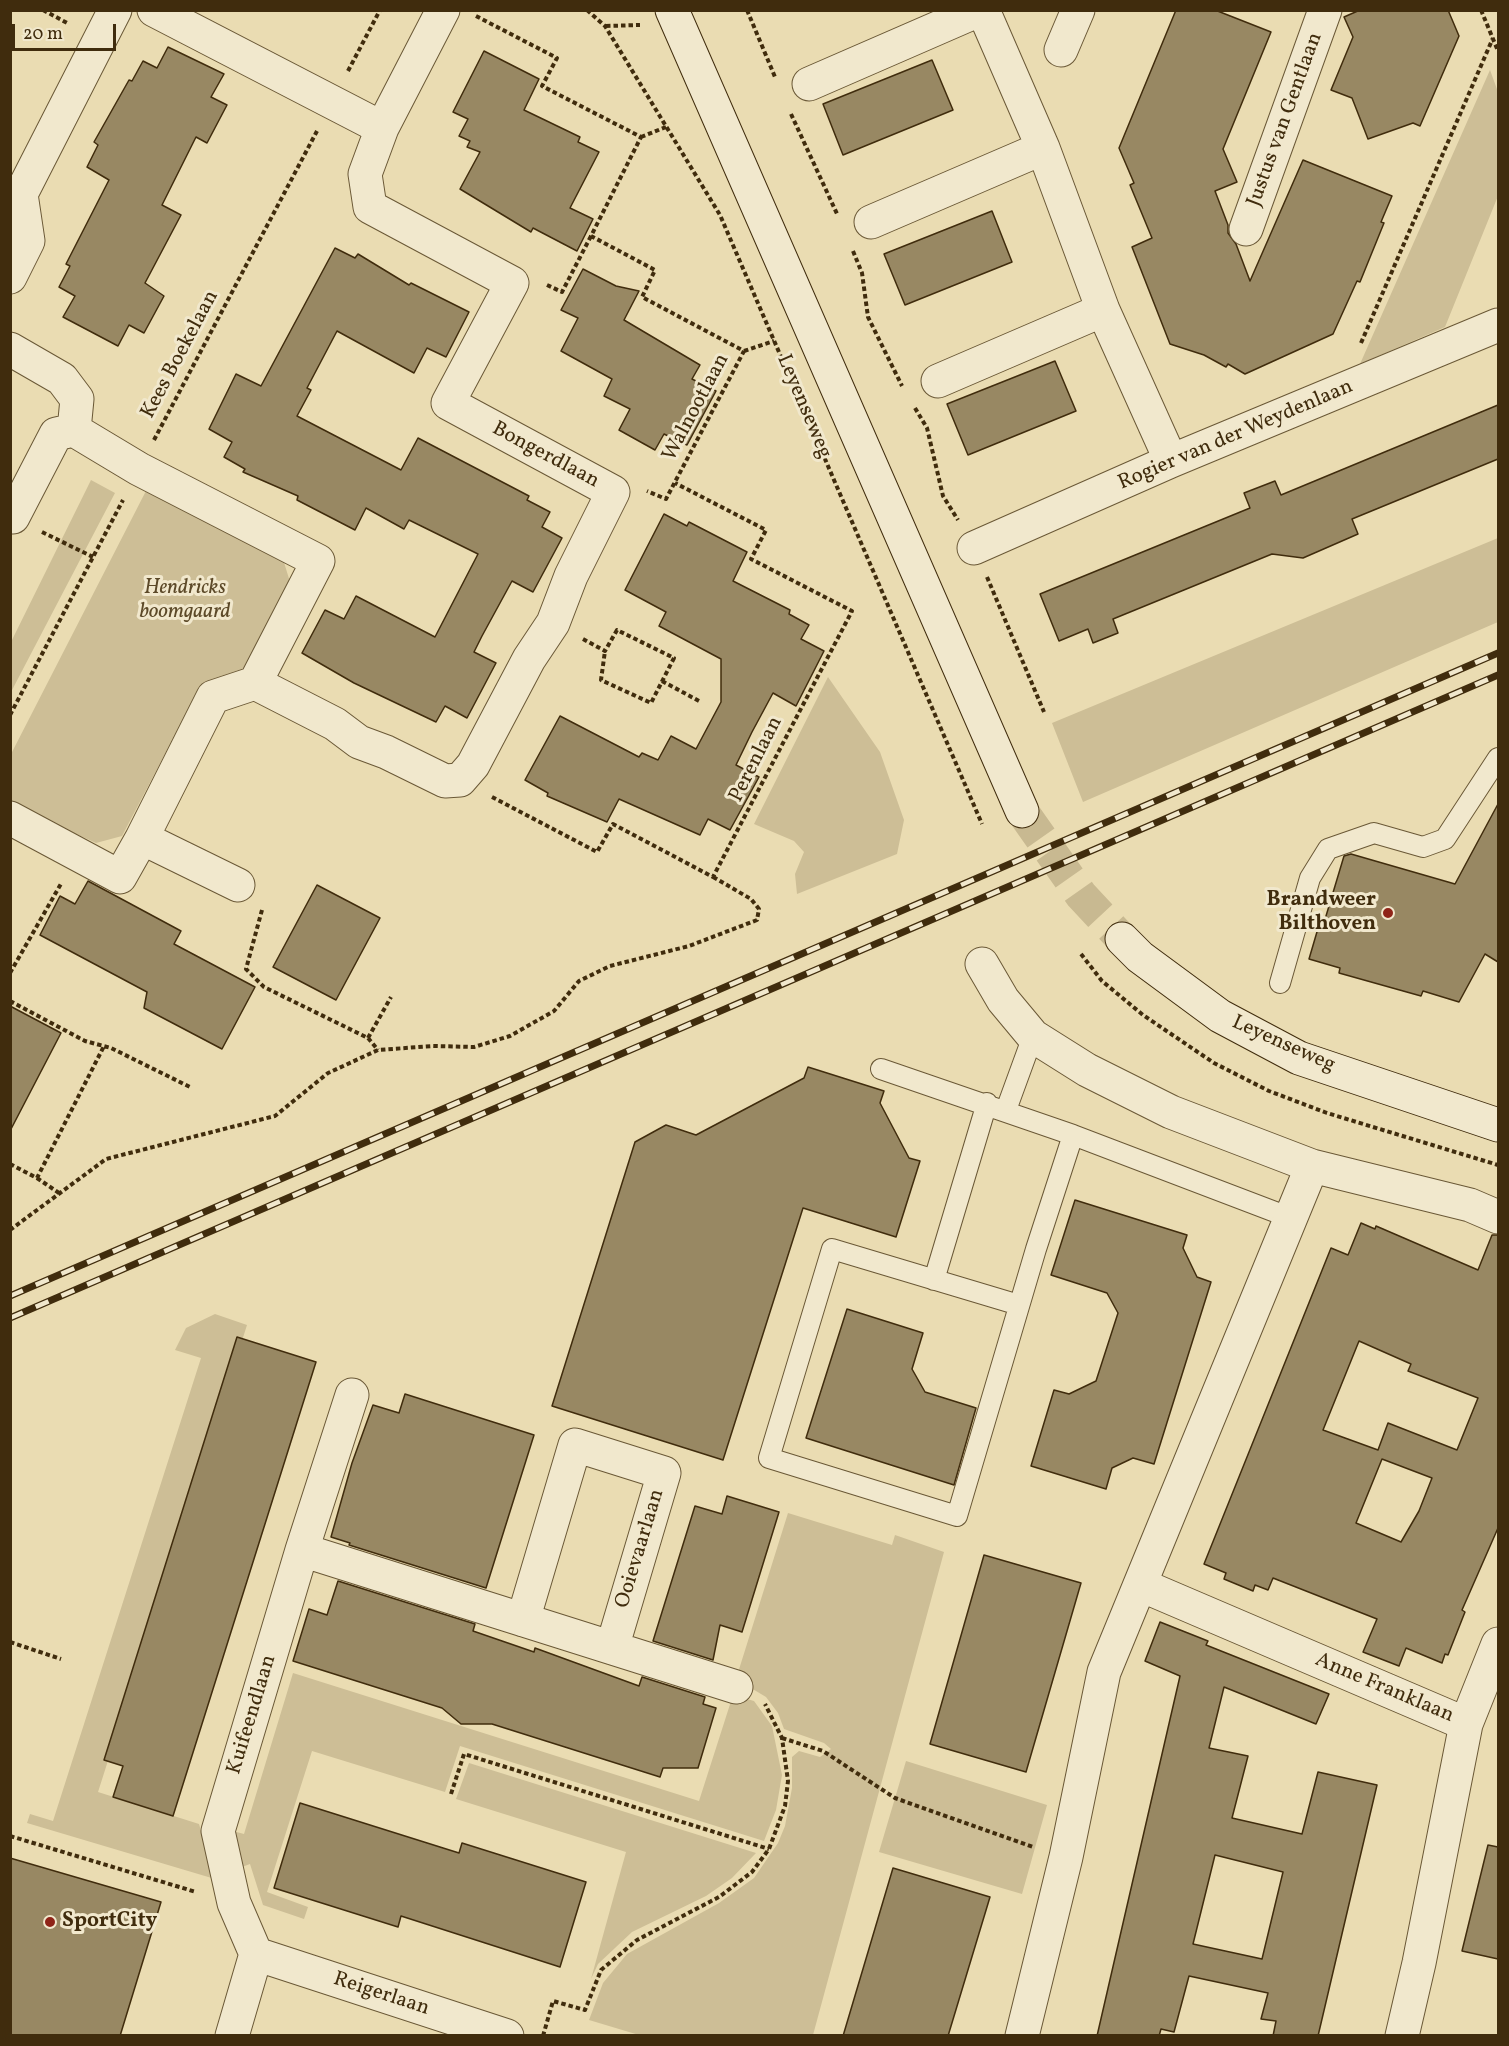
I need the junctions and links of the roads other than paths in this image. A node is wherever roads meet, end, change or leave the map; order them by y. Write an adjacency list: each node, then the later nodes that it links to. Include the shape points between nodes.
1 (115, 10): 12 (street)
2 (154, 10): 10 (street)
3 (443, 10): 10 (street)
4 (672, 10): 26 (street, Leyenseweg)
5 (981, 10): 9 (street); 11 (street)
6 (1078, 10): 8 (street)
7 (1326, 10): 14 (street, Justus van Gentlaan)
8 (1060, 50)
9 (791, 91)
10 (382, 128): 24 (street, Bongerdlaan, via 365,174 370,207 512,283 448,403 612,492 553,623 529,659 473,765 460,780 445,781 358,742 335,724)
11 (1043, 148): 13 (street); 16 (street)
12 (16, 191): 15 (street, via 28,242)
13 (854, 229)
14 (1246, 229)
15 (10, 277)
16 (1103, 310): 19 (street); 21 (street)
17 (1498, 325): 21 (street, Rogier van der Weydenlaan)
18 (10, 349): 20 (street, via 62,379 77,399)
19 (938, 381)
20 (74, 430): 22 (street, via 56,435); 24 (street, via 139,469 318,561)
21 (1171, 461): 23 (street, Rogier van der Weydenlaan)
22 (13, 517)
23 (974, 548)
24 (255, 682): 28 (street, via 213,697)
25 (1498, 758): 32 (lane, via 1445,839 1423,847 1374,833 1328,849 1310,878)
26 (1022, 811)
27 (10, 818): 28 (street, via 120,877)
28 (142, 838): 29 (street)
29 (238, 885)
30 (1122, 939): 37 (street, Leyenseweg, via 1220,1016 1299,1058)
31 (982, 964): 33 (street, via 1003,1000)
32 (1280, 983)
33 (1033, 1036): 36 (lane); 39 (street, via 1087,1070 1171,1112)
34 (881, 1069): 35 (lane)
35 (987, 1103): 36 (lane); 42 (lane)
36 (1006, 1110): 38 (lane)
37 (1498, 1125)
38 (1073, 1135): 41 (lane); 43 (lane)
39 (1312, 1166): 40 (street, via 1470,1205); 41 (street)
40 (1498, 1217)
41 (1291, 1218): 46 (street)
42 (934, 1280): 43 (lane); 43 (lane, via 832,1249 770,1458 957,1516)
43 (1019, 1305)
44 (352, 1395): 45 (street, Kuifeendlaan)
45 (302, 1550): 47 (street); 52 (street, Kuifeendlaan, via 218,1831 234,1903)
46 (1141, 1585): 51 (street, Anne Franklaan); 55 (street, via 1104,1672 1066,1857)
47 (523, 1620): 49 (street); 49 (street, Ooievaarlaan, via 575,1445 664,1473)
48 (1498, 1644): 51 (street)
49 (612, 1648): 50 (street)
50 (736, 1687)
51 (1466, 1724): 56 (street, Anne Franklaan)
52 (256, 1954): 53 (street); 54 (street, Reigerlaan)
53 (232, 2036)
54 (507, 2036)
55 (1022, 2036)
56 (1402, 2036)

